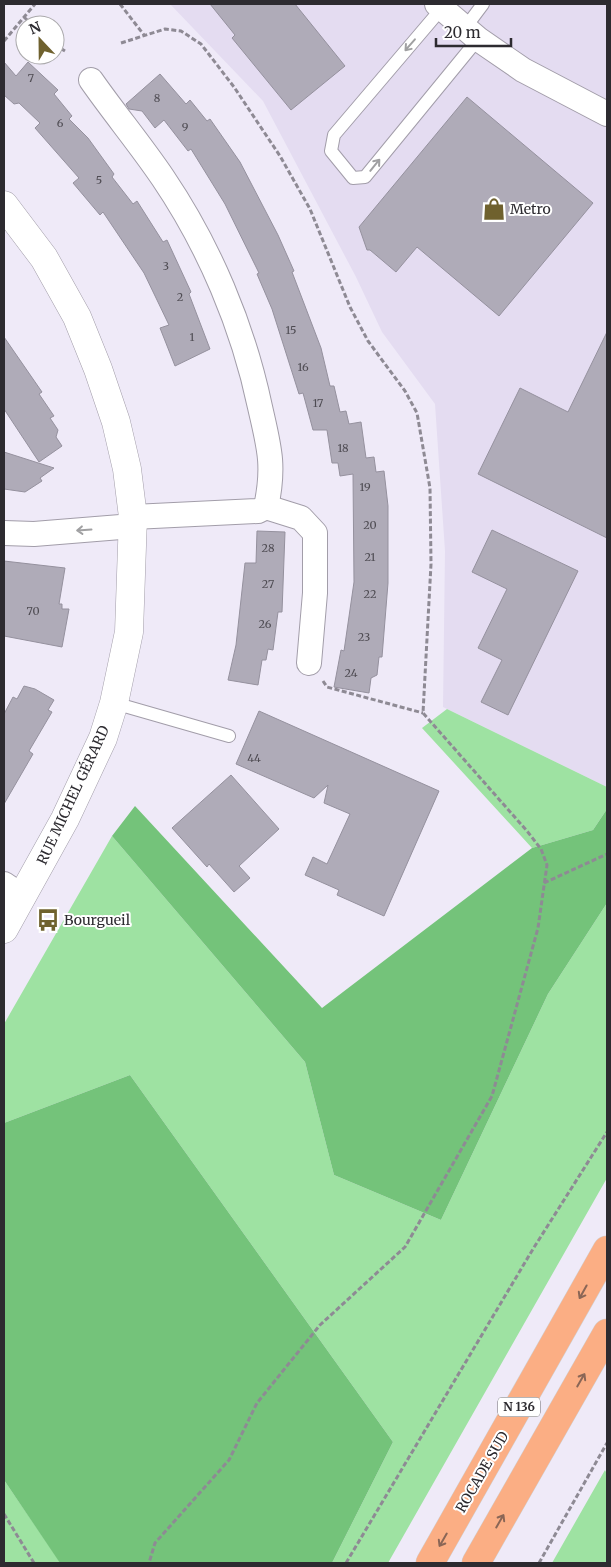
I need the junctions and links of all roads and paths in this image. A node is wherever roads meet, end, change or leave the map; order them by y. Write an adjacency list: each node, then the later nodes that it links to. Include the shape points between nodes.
1 (35, 4): 5 (path)
2 (120, 4): 8 (path)
3 (483, 4): 7 (lane)
4 (440, 6): 7 (street); 7 (lane, one-way to 7, via 334,135 331,152 353,178 365,177)
5 (26, 15)
6 (15, 28): 9 (path)
7 (471, 33): 12 (street, via 523,70)
8 (144, 35): 10 (path); 19 (path, via 165,29 181,31 201,44 234,87 280,156 310,209 350,307 368,341 405,390 417,413 430,488 431,564)
9 (4, 41)
10 (121, 43)
11 (91, 80): 14 (street, via 163,178 190,222 225,294 256,387 272,461)
12 (607, 114)
13 (4, 204): 15 (street, RUE MICHEL GÉRARD, via 44,258 77,317 116,422 127,469)
14 (266, 507): 15 (street, via 258,511); 17 (street, via 302,518 315,533)
15 (133, 522): 16 (street, one-way to 16, via 34,534); 18 (street, RUE MICHEL GÉRARD, via 129,632)
16 (4, 533)
17 (310, 663): 19 (path, via 328,687)
18 (114, 703): 20 (lane); 23 (street, RUE MICHEL GÉRARD, via 103,738 65,819)
19 (423, 713): 22 (path, via 541,849 547,864)
20 (229, 736)
21 (607, 854): 22 (path)
22 (544, 883): 31 (path, via 538,928 492,1096 405,1248 320,1325 257,1403 229,1460 155,1543)
23 (14, 890): 24 (street, RUE MICHEL GÉRARD)
24 (4, 929)
25 (607, 1132): 32 (path, via 533,1249)
26 (607, 1250): 33 (highway, ROCADE SUD / N 136, one-way to 33)
27 (607, 1333): 34 (highway, N 136, one-way to 27)
28 (607, 1443): 35 (path)
29 (4, 1514): 30 (path)
30 (34, 1563)
31 (149, 1563)
32 (346, 1563)
33 (430, 1563)
34 (476, 1563)
35 (539, 1563)

